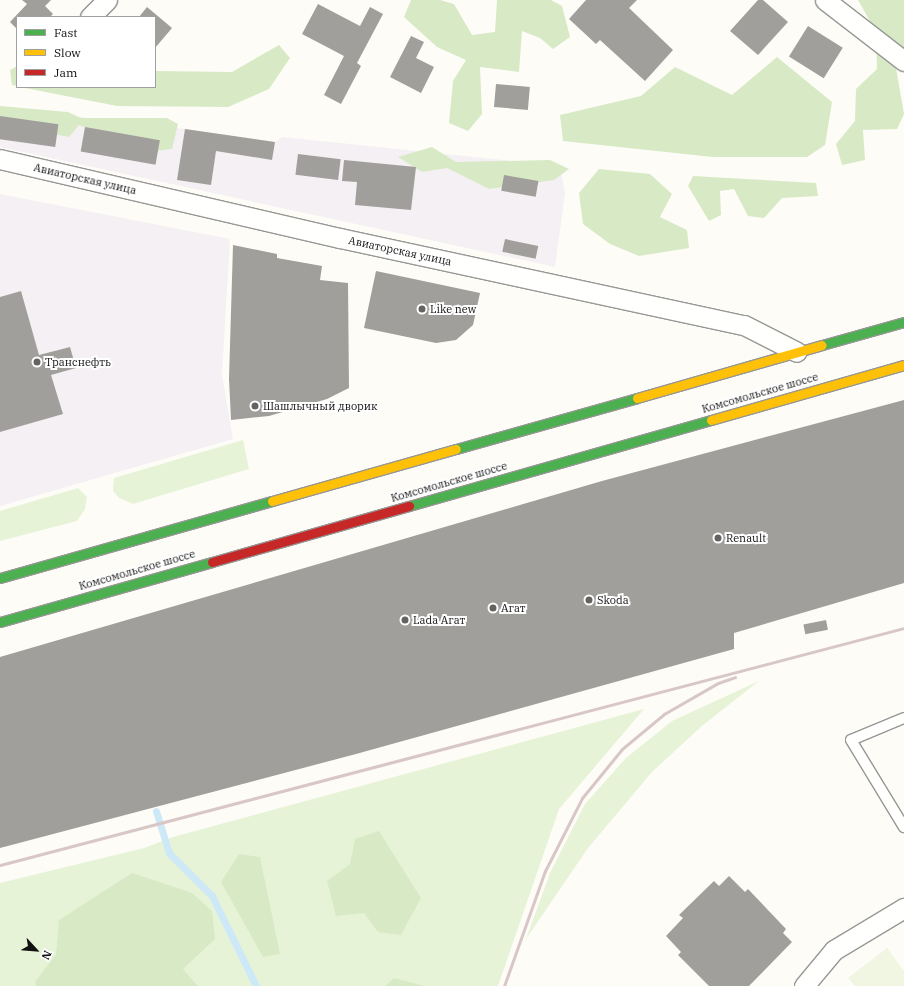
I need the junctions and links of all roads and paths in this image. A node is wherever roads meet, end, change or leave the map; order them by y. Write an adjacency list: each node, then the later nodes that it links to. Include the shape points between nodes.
1 (107, 0): 3 (street)
2 (825, 0): 4 (street)
3 (91, 16)
4 (904, 62)
5 (0, 159): 7 (street, Авиаторская улица, via 340,238 744,325)
6 (904, 322): 7 (main road)
7 (797, 352): 9 (main road)
8 (904, 365): 10 (main road, Комсомольское шоссе)
9 (0, 578)
10 (0, 622)
11 (904, 718): 12 (lane, via 851,740)
12 (904, 827)
13 (904, 908): 14 (street, via 834,950)
14 (804, 986)

